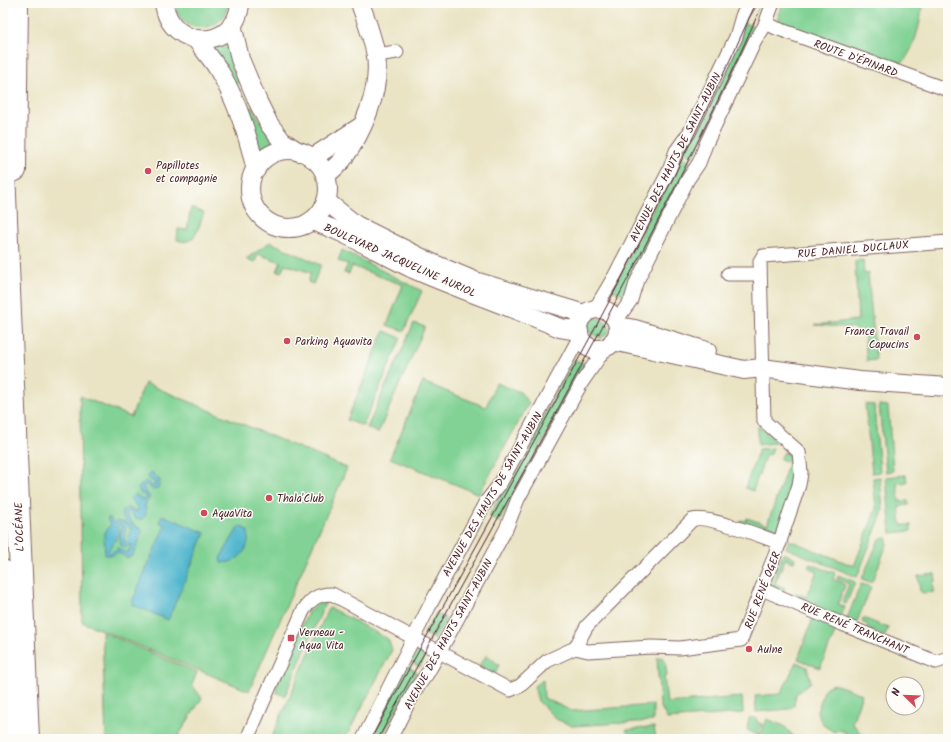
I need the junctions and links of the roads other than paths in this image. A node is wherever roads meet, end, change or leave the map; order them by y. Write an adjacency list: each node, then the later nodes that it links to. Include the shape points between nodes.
1 (17, 3): 19 (highway, via 15,181)
2 (240, 3): 8 (main road, via 238,14)
3 (360, 3): 11 (main road)
4 (750, 3): 24 (street, AVENUE DES HAUTS DE SAINT-AUBIN, via 689,133 676,151 669,171 615,275)
5 (773, 3): 7 (street, AVENUE DES HAUTS DE SAINT-AUBIN)
6 (162, 5): 9 (main road, via 170,23 177,31)
7 (766, 23): 12 (street, ROUTE D'ÉPINARD); 26 (street, AVENUE DES HAUTS DE SAINT-AUBIN, via 755,41 699,163 688,179 636,283 631,300)
8 (232, 24): 9 (main road, via 219,36); 15 (main road, via 240,59 269,124 282,141)
9 (196, 39): 16 (main road, via 218,69 233,100 248,134)
10 (396, 52): 11 (street)
11 (376, 55): 13 (main road, via 372,96)
12 (948, 90)
13 (362, 125): 15 (main road); 17 (main road, via 342,160)
14 (3, 148): 19 (highway, L’OCÉANE)
15 (306, 155): 16 (main road, via 289,150 274,153); 17 (main road, via 321,168)
16 (256, 170): 20 (main road, via 250,186 251,197 262,218 287,228 302,226)
17 (325, 176): 18 (main road, via 328,186)
18 (326, 201): 20 (main road); 24 (main road, BOULEVARD JACQUELINE AURIOL, via 356,225 432,263 475,281)
19 (6, 212): 38 (highway, L’OCÉANE)
20 (311, 221): 25 (main road, BOULEVARD JACQUELINE AURIOL, via 331,228 450,286)
21 (948, 242): 22 (street, RUE DANIEL DUCLAUX, via 763,256)
22 (760, 267): 23 (street, RUE DANIEL DUCLAUX); 27 (street)
23 (728, 274)
24 (590, 311): 25 (main road, via 580,322); 26 (main road, via 608,311)
25 (579, 334): 26 (main road, via 586,344 597,348); 33 (street, AVENUE DES HAUTS DE SAINT-AUBIN, via 500,484 485,503)
26 (614, 334): 27 (main road, via 635,329 688,346 744,359); 29 (street, AVENUE DES HAUTS DE SAINT-AUBIN, via 582,382 518,498)
27 (762, 368): 28 (main road, via 867,382); 30 (street, via 764,421 799,452 799,485)
28 (948, 387)
29 (506, 529): 35 (street, AVENUE DES HAUTS SAINT-AUBIN)
30 (780, 543): 32 (street, RUE RENÉ OGER); 34 (street, RUE RENÉ OGER, via 734,527 699,518 692,520 587,626)
31 (3, 571): 37 (highway)
32 (762, 589): 34 (street, RUE RENÉ OGER, via 744,636 737,642 680,648 588,651); 36 (street, RUE RENÉ TRANCHANT, via 936,662)
33 (414, 637): 35 (street); 39 (street, via 332,594 321,594 310,600); 40 (street, AVENUE DES HAUTS DE SAINT-AUBIN)
34 (575, 648): 35 (street, via 547,661 514,690 505,688)
35 (440, 651): 41 (street, AVENUE DES HAUTS SAINT-AUBIN, via 415,690)
36 (948, 658)
37 (10, 739)
38 (28, 739)
39 (247, 739)
40 (363, 739)
41 (390, 739)

